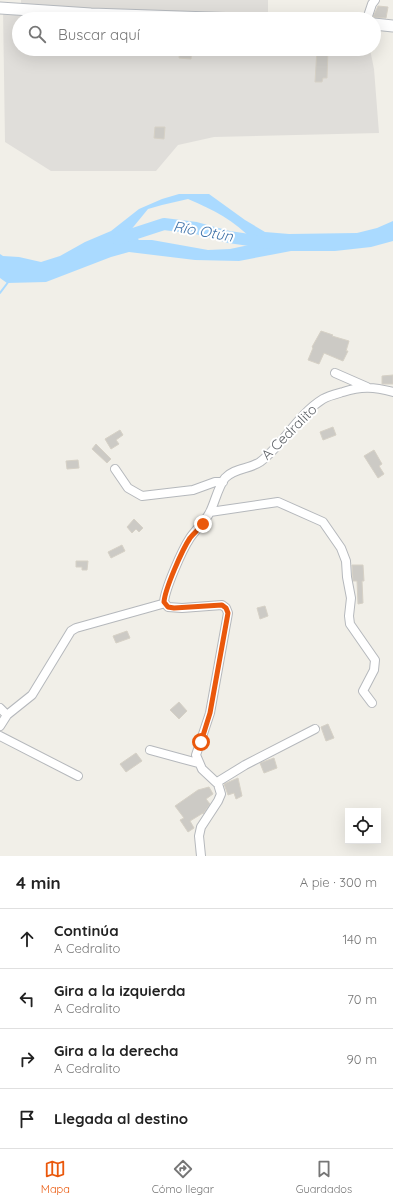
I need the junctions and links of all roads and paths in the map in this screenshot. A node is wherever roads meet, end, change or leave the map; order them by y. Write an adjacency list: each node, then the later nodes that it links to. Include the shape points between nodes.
1 (375, 0): 5 (street)
2 (21, 5): 3 (street); 4 (street)
3 (0, 8)
4 (75, 12)
5 (369, 12)
6 (381, 25): 7 (street)
7 (393, 26)
8 (335, 374): 9 (street)
9 (368, 387): 10 (street, A Cedralito); 12 (street, A Cedralito, via 353,389 324,399 259,463 231,474)
10 (393, 392)
11 (115, 469): 12 (street, via 128,488 142,496 194,490 215,482)
12 (223, 482): 13 (street)
13 (210, 512): 14 (street, via 182,553 164,595); 15 (street, via 278,502 323,522 341,548 346,561 351,598 350,624 375,660 374,670 363,691)
14 (164, 602): 17 (street, via 71,631 32,696); 22 (street, via 168,607 174,608 222,605 228,613 210,713 196,755)
15 (372, 702)
16 (0, 708): 17 (street)
17 (7, 715): 18 (street)
18 (0, 726)
19 (315, 730): 24 (street, via 245,765)
20 (0, 736): 23 (street)
21 (150, 750): 22 (street)
22 (198, 763): 24 (street)
23 (78, 776)
24 (218, 784): 25 (street, via 218,801 199,836)
25 (201, 856)

